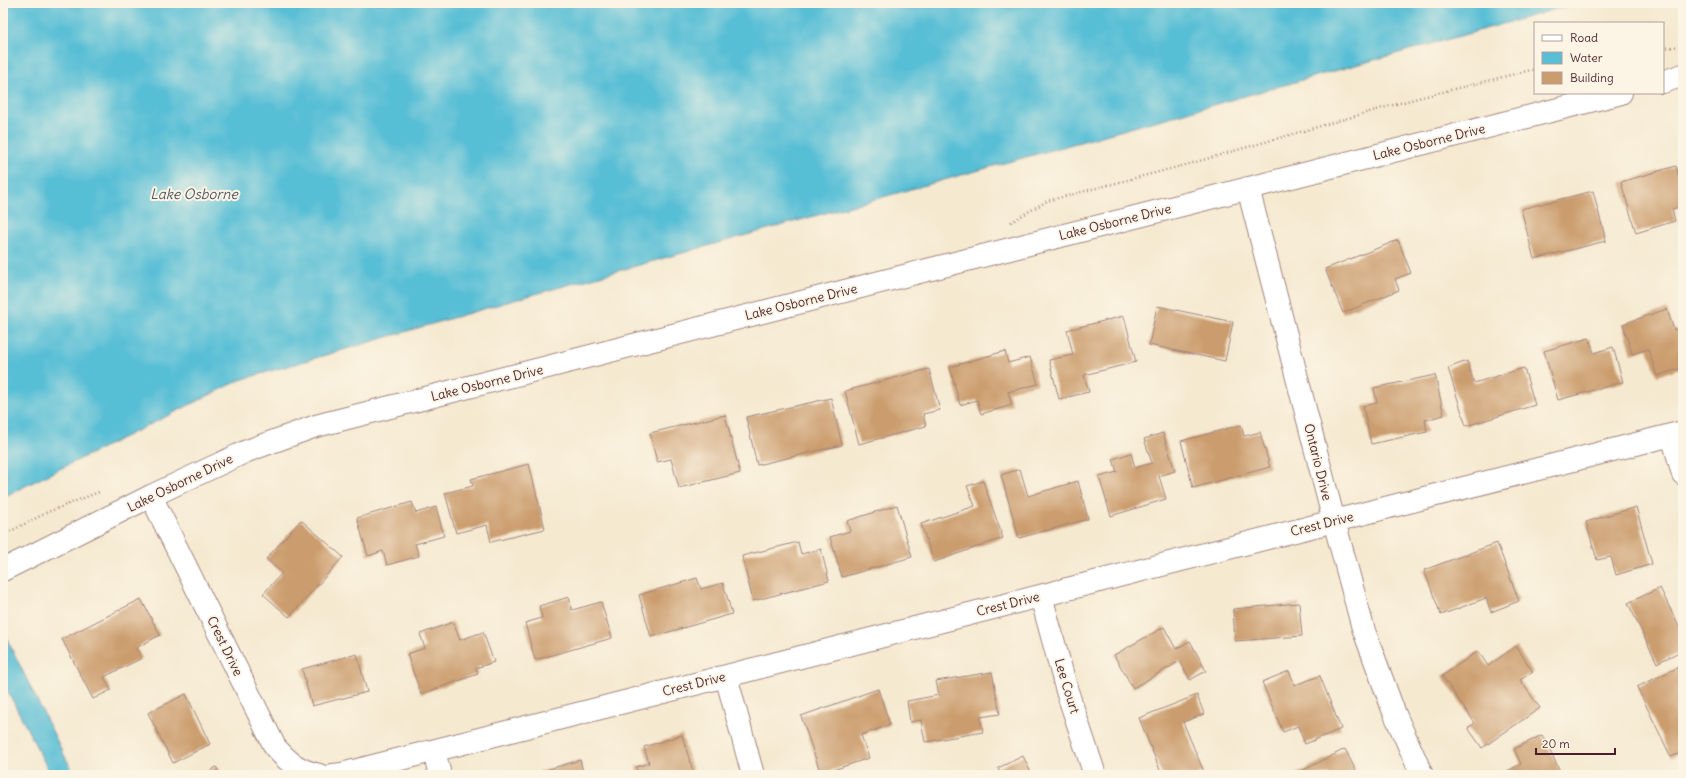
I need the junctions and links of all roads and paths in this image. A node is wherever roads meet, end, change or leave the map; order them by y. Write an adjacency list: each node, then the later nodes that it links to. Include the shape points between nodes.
1 (1683, 46): 2 (path)
2 (1664, 48)
3 (1683, 75): 4 (street)
4 (1664, 82)
5 (1617, 94): 6 (street, Lake Osborne Drive)
6 (1248, 188): 9 (street, Lake Osborne Drive, via 316,426 247,451); 10 (street, Ontario Drive)
7 (1678, 434): 8 (street); 10 (street, Crest Drive)
8 (1683, 474)
9 (151, 496): 11 (street, Lake Osborne Drive); 15 (street, Crest Drive, via 275,747 287,761 303,771)
10 (1334, 521): 12 (street, Crest Drive); 20 (street, Ontario Drive, via 1363,628 1394,712)
11 (3, 570)
12 (1041, 596): 13 (street, Crest Drive); 19 (street, Lee Court, via 1067,691)
13 (726, 676): 14 (street, Crest Drive); 18 (street)
14 (434, 751): 16 (street, Crest Drive); 17 (street)
15 (319, 775)
16 (333, 775)
17 (440, 775)
18 (753, 775)
19 (1096, 775)
20 (1422, 775)

